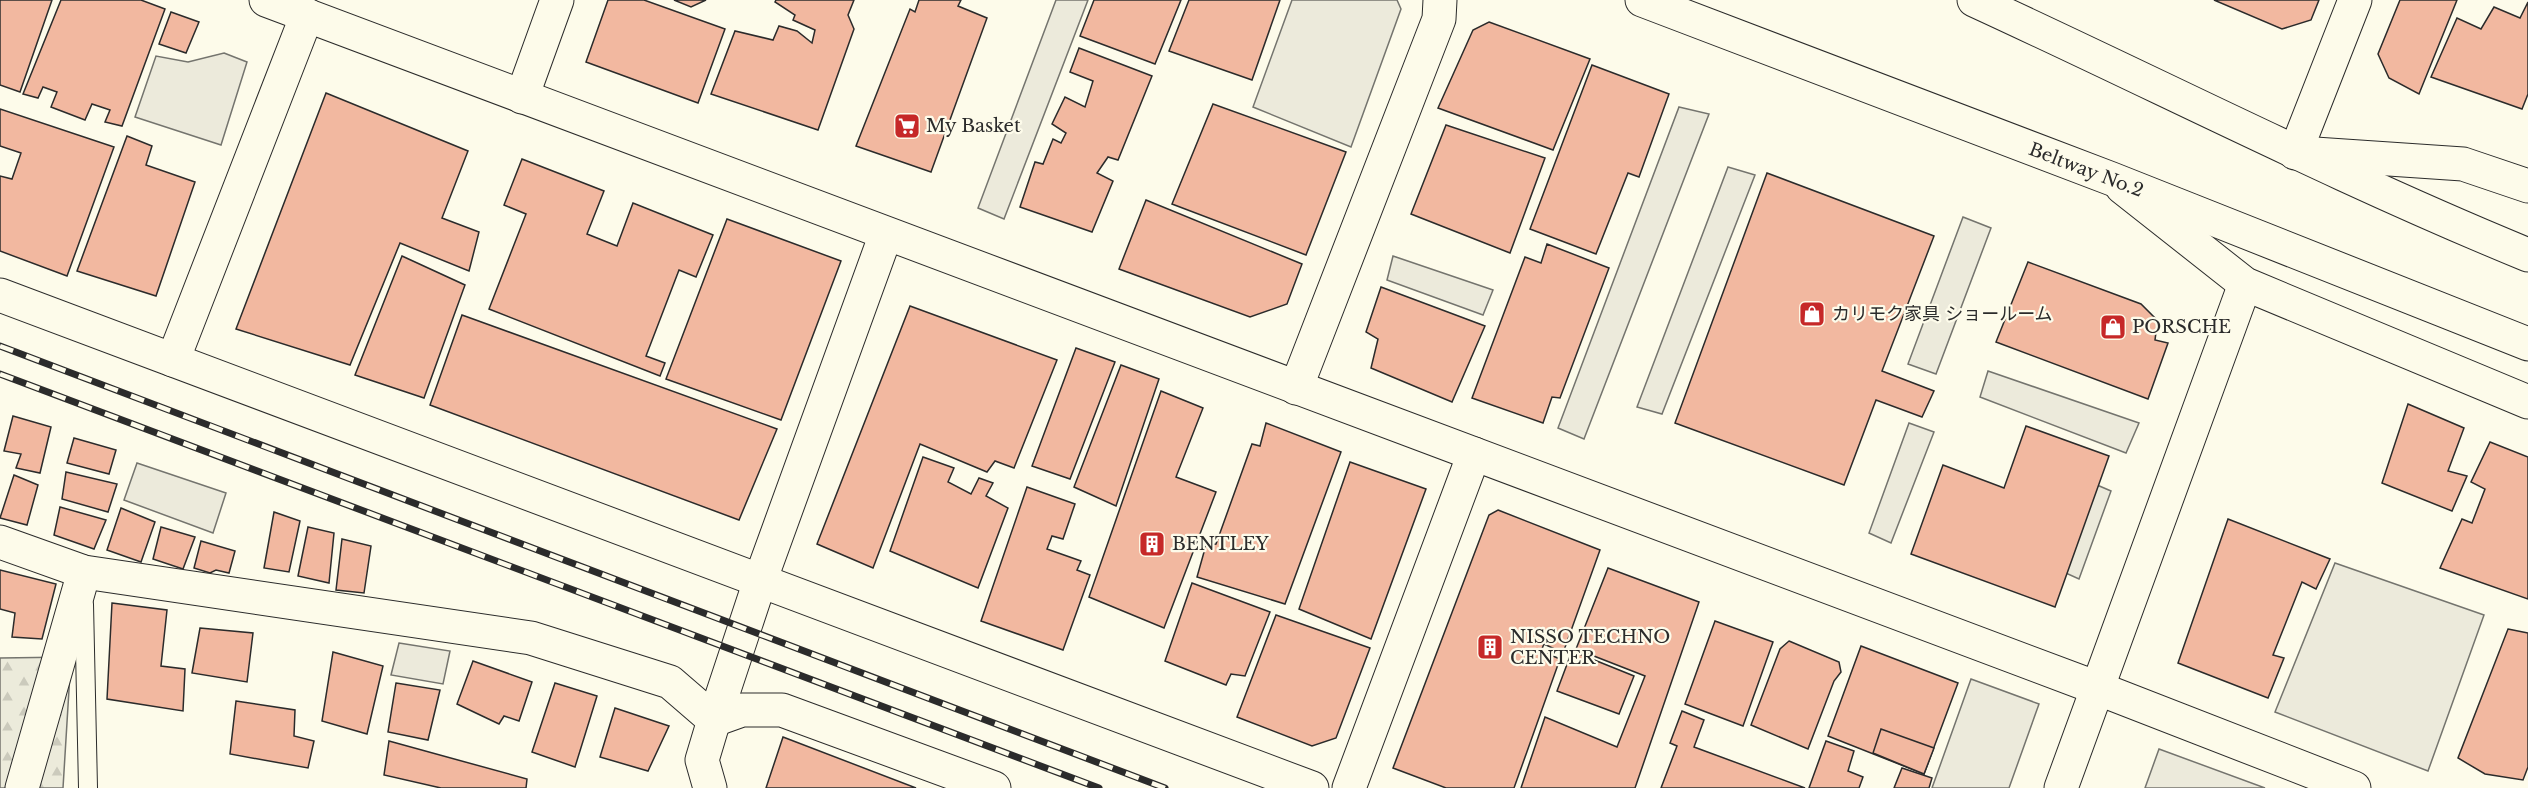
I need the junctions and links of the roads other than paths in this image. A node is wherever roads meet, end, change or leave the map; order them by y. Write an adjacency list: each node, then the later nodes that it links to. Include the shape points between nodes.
1 (266, 0): 7 (street)
2 (557, 0): 8 (street)
3 (1440, 0): 18 (street, via 1439,19)
4 (1642, 0): 10 (street, Beltway No.2)
5 (1974, 0): 9 (street)
6 (2355, 0): 9 (street)
7 (307, 15): 8 (street); 17 (street)
8 (522, 97): 12 (street)
9 (2295, 153): 11 (street, via 2463,165); 13 (street)
10 (2112, 179): 14 (street); 16 (street, Beltway No.2)
11 (2528, 186)
12 (886, 234): 18 (street); 23 (street)
13 (2528, 255)
14 (2245, 284): 19 (street); 24 (street)
15 (0, 296): 17 (street)
16 (2528, 344)
17 (173, 360): 23 (street)
18 (1296, 388): 20 (street)
19 (2528, 402)
20 (1474, 454): 24 (street); 31 (street)
21 (0, 542): 22 (street)
22 (84, 572): 25 (street, via 531,638 670,682); 26 (street); 27 (lane)
23 (760, 581): 25 (street); 30 (street)
24 (2097, 688): 32 (street); 33 (street)
25 (714, 720): 28 (street, via 702,760); 29 (street, via 742,710 782,710)
26 (22, 788)
27 (88, 788)
28 (710, 788)
29 (994, 788)
30 (1311, 788)
31 (1349, 788)
32 (2061, 788)
33 (2354, 788)

